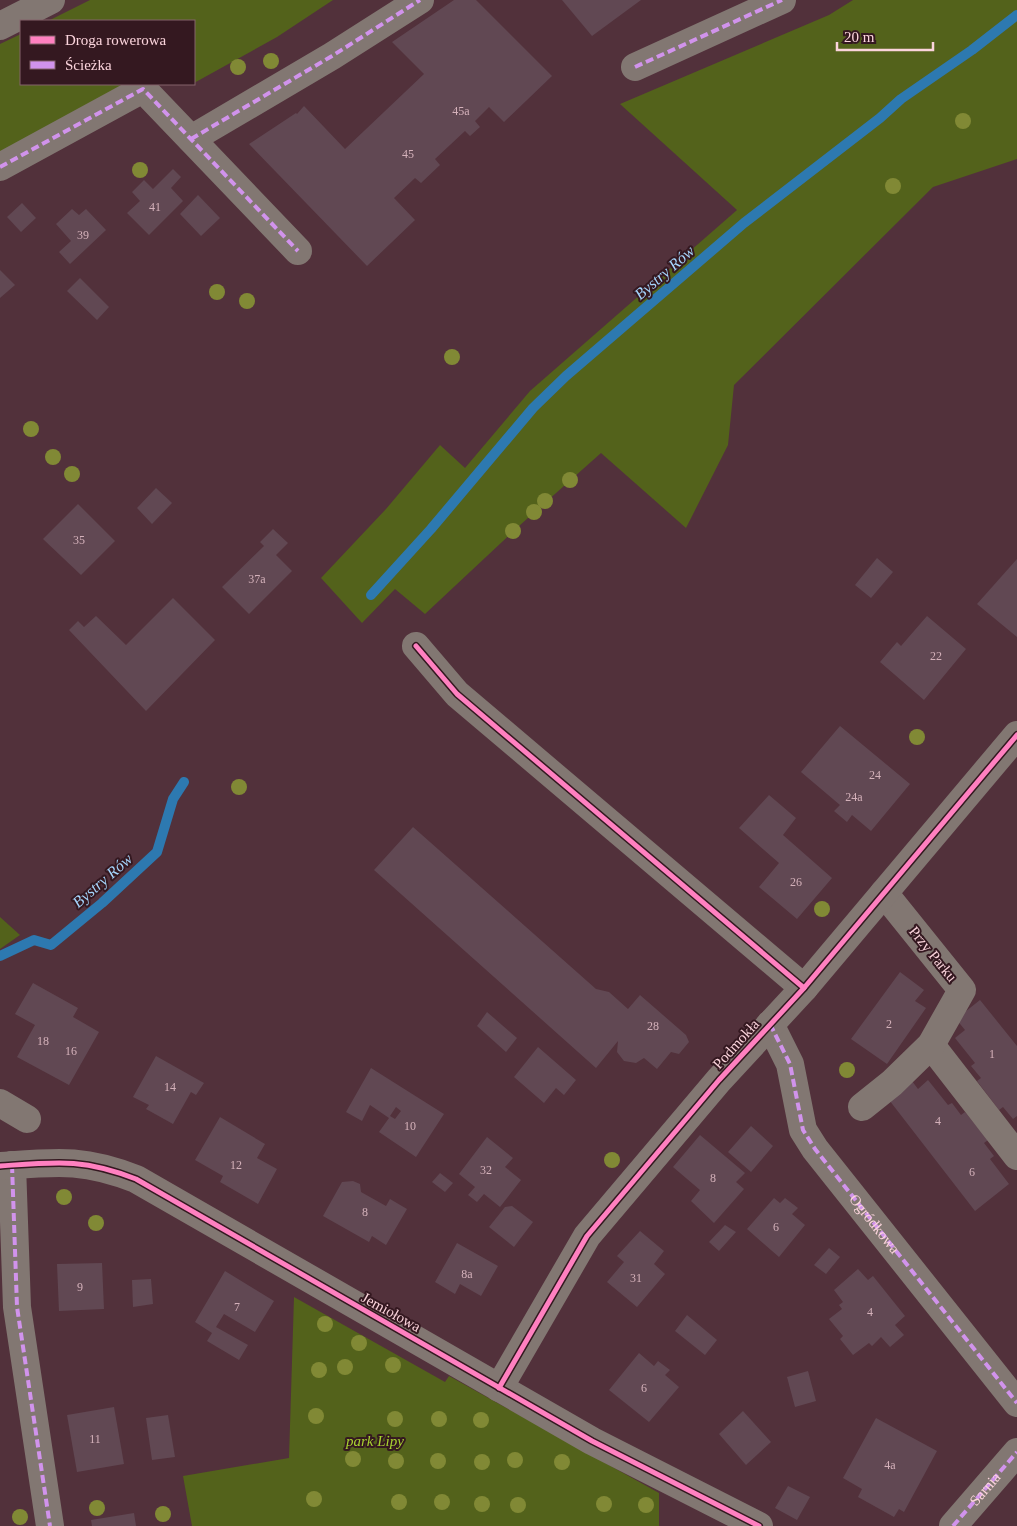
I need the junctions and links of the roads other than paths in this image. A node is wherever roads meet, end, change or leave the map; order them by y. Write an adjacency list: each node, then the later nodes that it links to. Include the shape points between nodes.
1 (51, 0): 4 (street)
2 (420, 0): 6 (street, via 332,56)
3 (782, 0): 5 (street)
4 (0, 26)
5 (635, 66)
6 (191, 138): 7 (street, via 143,89); 8 (street)
7 (0, 167)
8 (298, 251)
9 (416, 646): 12 (street, via 457,694)
10 (1017, 735): 11 (street, Podmokła)
11 (884, 893): 12 (street, Podmokła); 14 (street, Przy Parku, via 962,990)
12 (804, 988): 13 (street, Podmokła)
13 (770, 1024): 20 (street, Podmokła, via 587,1236); 21 (street, Ogródkowa, via 790,1064 803,1130 815,1149)
14 (931, 1045): 16 (street, Przy Parku); 18 (street)
15 (0, 1104): 17 (street)
16 (862, 1107)
17 (27, 1119)
18 (1017, 1156)
19 (6, 1165): 20 (street, Jemiołowa, via 85,1163 136,1179); 24 (street, Jemiołowa, via 17,1307)
20 (499, 1388): 23 (street, Jemiołowa, via 592,1441)
21 (1017, 1404)
22 (1017, 1452): 25 (street, Sarnia)
23 (754, 1525)
24 (50, 1526)
25 (953, 1526)

